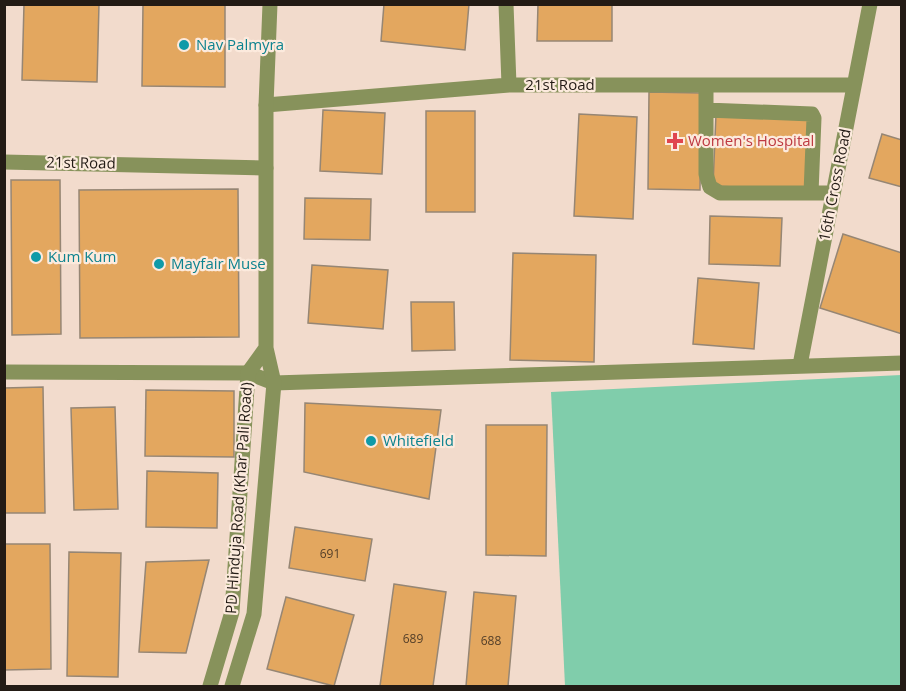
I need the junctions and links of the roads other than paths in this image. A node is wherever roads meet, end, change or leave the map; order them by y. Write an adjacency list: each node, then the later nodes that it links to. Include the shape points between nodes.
1 (270, 4): 7 (street, PD Hinduja Road (Khar Pali Road))
2 (506, 4): 4 (street)
3 (870, 4): 6 (street, 16th Cross Road)
4 (509, 85): 5 (street, 21st Road); 7 (street, 21st Road)
5 (706, 85): 6 (street, 21st Road); 8 (street)
6 (854, 85): 12 (street, 16th Cross Road)
7 (266, 105): 10 (street, PD Hinduja Road (Khar Pali Road))
8 (706, 110): 11 (street, via 706,174 710,187 720,193); 11 (street, via 812,114)
9 (4, 162): 10 (street, 21st Road)
10 (266, 168): 13 (street, PD Hinduja Road (Khar Pali Road))
11 (811, 193): 12 (street)
12 (833, 193): 15 (street, 16th Cross Road)
13 (266, 348): 17 (street, PD Hinduja Road (Khar Pali Road)); 18 (street, PD Hinduja Road (Khar Pali Road))
14 (902, 363): 15 (street)
15 (800, 365): 18 (street)
16 (4, 372): 17 (street)
17 (248, 373): 18 (street); 19 (street, PD Hinduja Road (Khar Pali Road), via 232,612)
18 (274, 383): 20 (street, PD Hinduja Road (Khar Pali Road), via 254,614)
19 (210, 687)
20 (232, 687)

